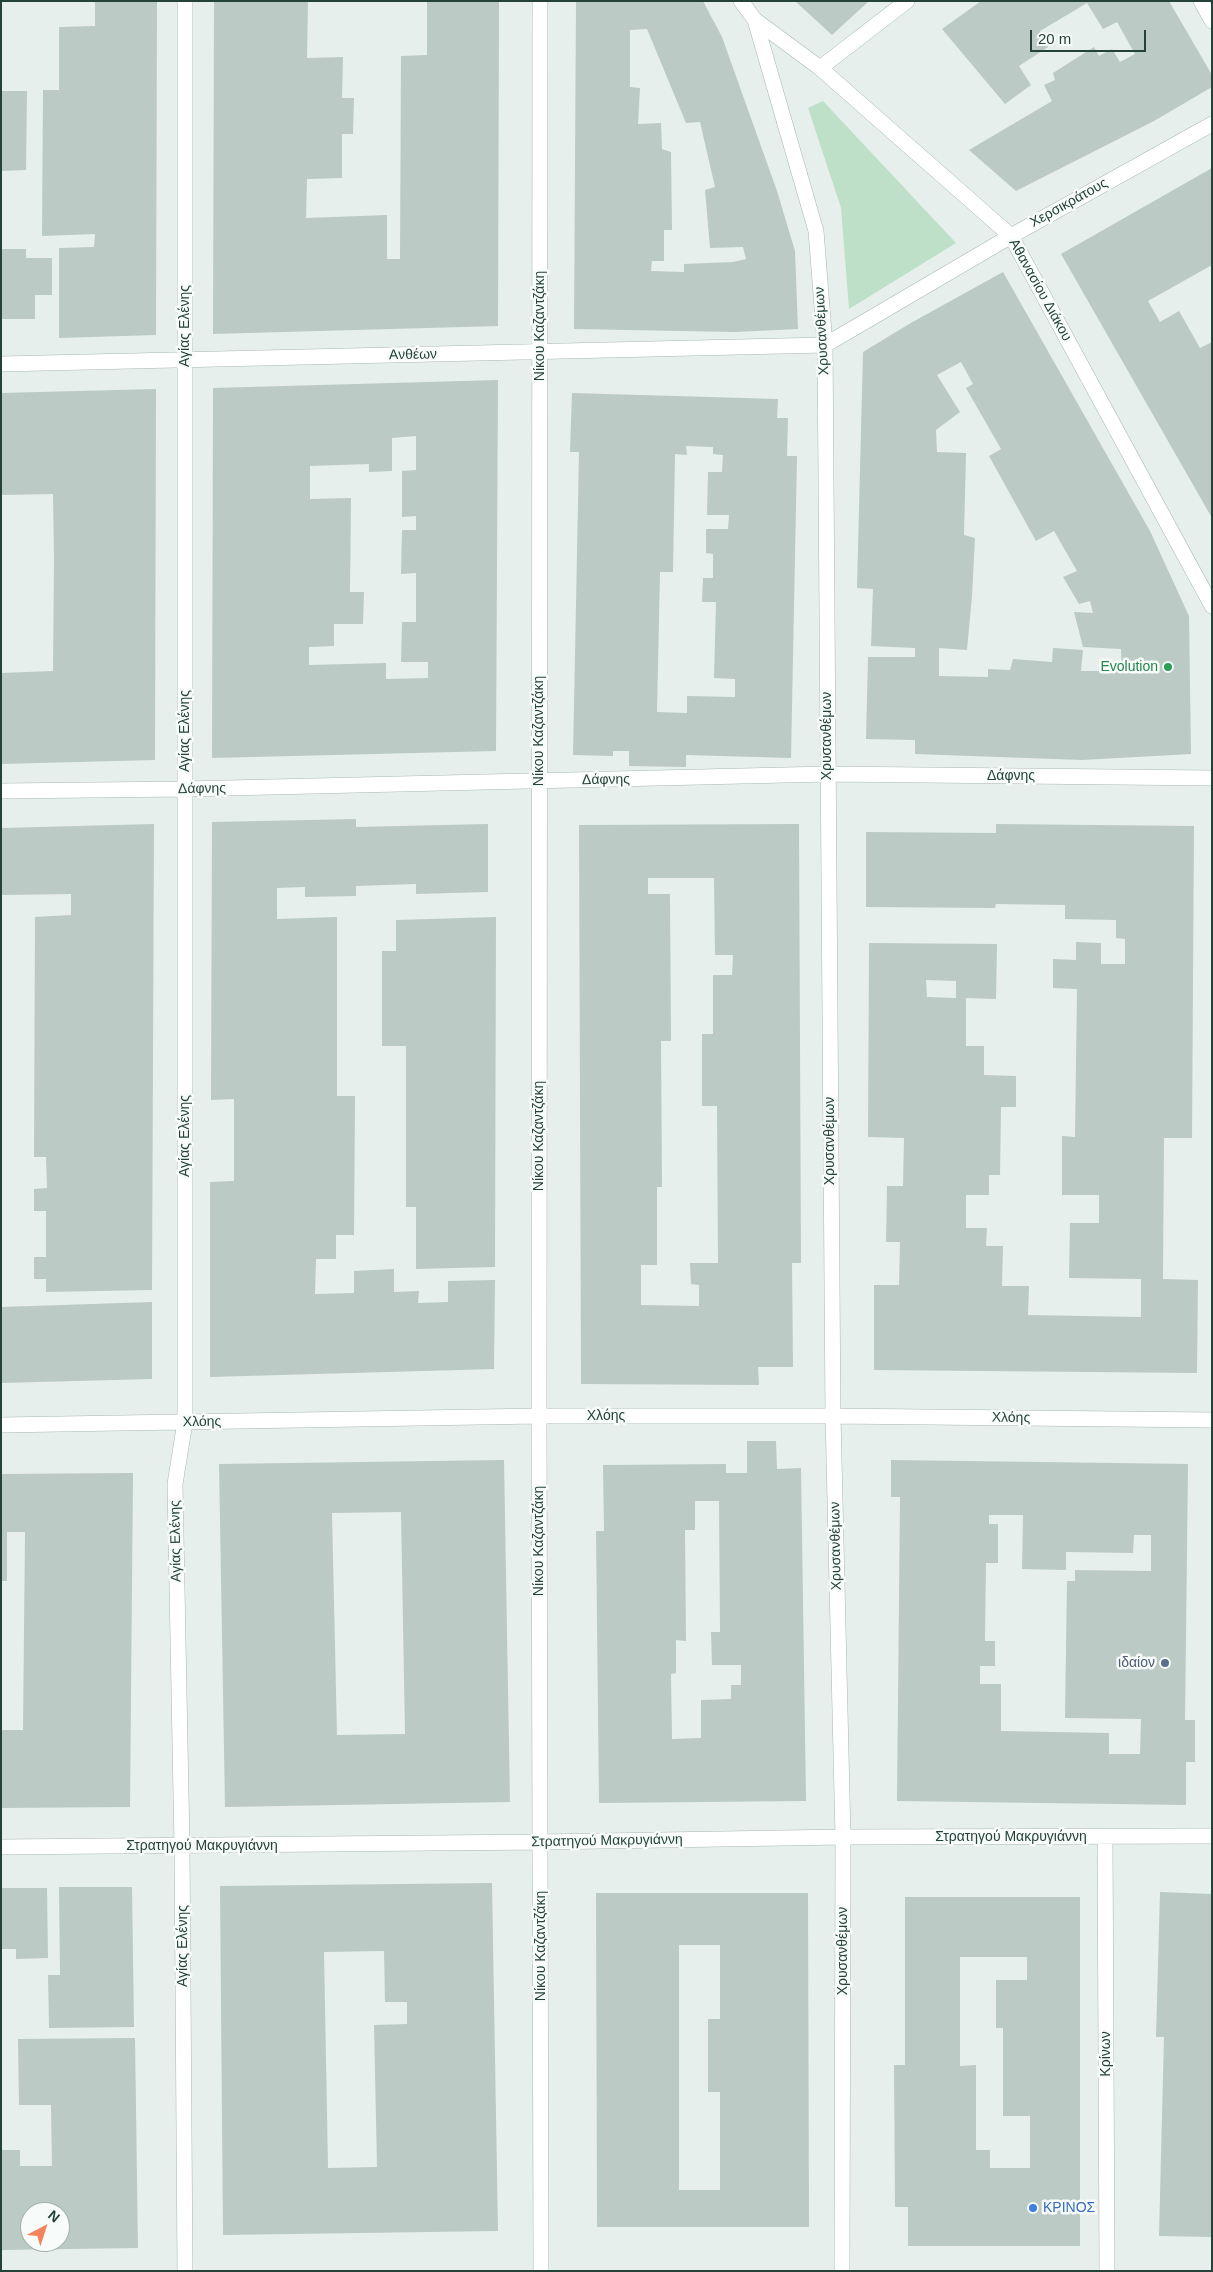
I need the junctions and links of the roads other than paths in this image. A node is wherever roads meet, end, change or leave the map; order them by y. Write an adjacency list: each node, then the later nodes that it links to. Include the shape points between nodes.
1 (185, 1): 13 (street, Αγίας Ελένης)
2 (540, 1): 12 (street, Νίκου Καζαντζάκη)
3 (741, 1): 6 (street, Αθανασίου Διάκου)
4 (907, 1): 8 (street)
5 (1201, 1): 7 (street)
6 (755, 20): 8 (street, Αθανασίου Διάκου); 11 (street, Χρυσανθέμων, via 816,231)
7 (1212, 21)
8 (820, 68): 10 (street, Αθανασίου Διάκου)
9 (1212, 124): 10 (street, Χερσικράτους)
10 (1011, 236): 11 (street, Χερσικράτους); 15 (street, Αθανασίου Διάκου)
11 (825, 345): 12 (street, Ανθέων); 16 (street, Χρυσανθέμων)
12 (540, 352): 13 (street, Ανθέων); 18 (street, Νίκου Καζαντζάκη)
13 (185, 359): 14 (street, Ανθέων); 19 (street, Αγίας Ελένης)
14 (1, 364)
15 (1212, 606)
16 (828, 774): 17 (street, Δάφνης); 18 (street, Δάφνης); 22 (street, Χρυσανθέμων)
17 (1212, 778)
18 (539, 782): 19 (street, Δάφνης); 21 (street, Νίκου Καζαντζάκη)
19 (185, 789): 20 (street, Δάφνης); 24 (street, Αγίας Ελένης)
20 (1, 791)
21 (538, 1416): 22 (street, Χλόης); 24 (street, Χλόης); 29 (street, Νίκου Καζαντζάκη)
22 (833, 1416): 23 (street, Χλόης); 27 (street, Χρυσανθέμων)
23 (1212, 1420)
24 (185, 1422): 25 (street, Χλόης); 30 (street, Αγίας Ελένης, via 175,1484)
25 (1, 1425)
26 (1212, 1836): 28 (street, Στρατηγού Μακρυγιάννη)
27 (843, 1837): 28 (street, Στρατηγού Μακρυγιάννη); 29 (street, Στρατηγού Μακρυγιάννη); 34 (street, Χρυσανθέμων)
28 (1105, 1837): 35 (street, Κρίνων)
29 (541, 1842): 30 (street, Στρατηγού Μακρυγιάννη); 33 (street, Νίκου Καζαντζάκη)
30 (182, 1846): 31 (street, Στρατηγού Μακρυγιάννη); 32 (street, Αγίας Ελένης)
31 (1, 1847)
32 (185, 2271)
33 (541, 2271)
34 (842, 2271)
35 (1107, 2271)

